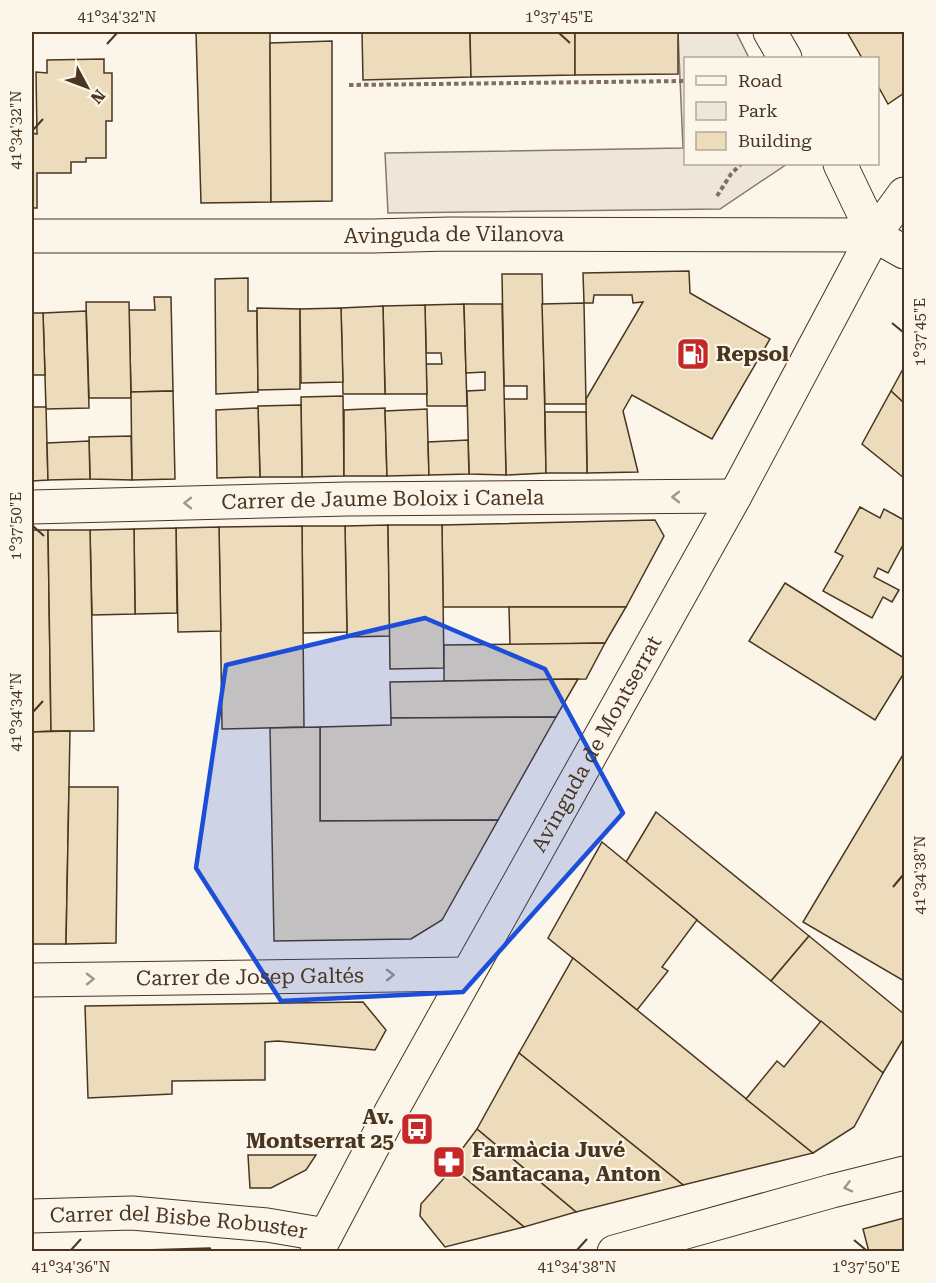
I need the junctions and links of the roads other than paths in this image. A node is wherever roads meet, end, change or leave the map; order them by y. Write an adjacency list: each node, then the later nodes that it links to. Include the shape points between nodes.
1 (770, 32): 2 (street)
2 (784, 57)
3 (840, 165): 5 (street)
4 (904, 194): 5 (street, Avinguda de Montserrat)
5 (874, 235): 6 (street, Avinguda de Vilanova); 7 (street); 8 (street, Avinguda de Montserrat)
6 (32, 236)
7 (904, 252)
8 (735, 496): 9 (street, Carrer de Jaume Boloix i Canela, one-way to 9, via 347,499); 10 (street, Avinguda de Montserrat)
9 (32, 507)
10 (467, 974): 11 (street, Carrer de Josep Galtés, one-way to 10); 14 (street, Avinguda de Montserrat)
11 (32, 980)
12 (904, 1173): 15 (street, one-way to 15)
13 (32, 1216): 14 (street, Carrer del Bisbe Robuster, via 132,1213 267,1225)
14 (322, 1243)
15 (614, 1251)

